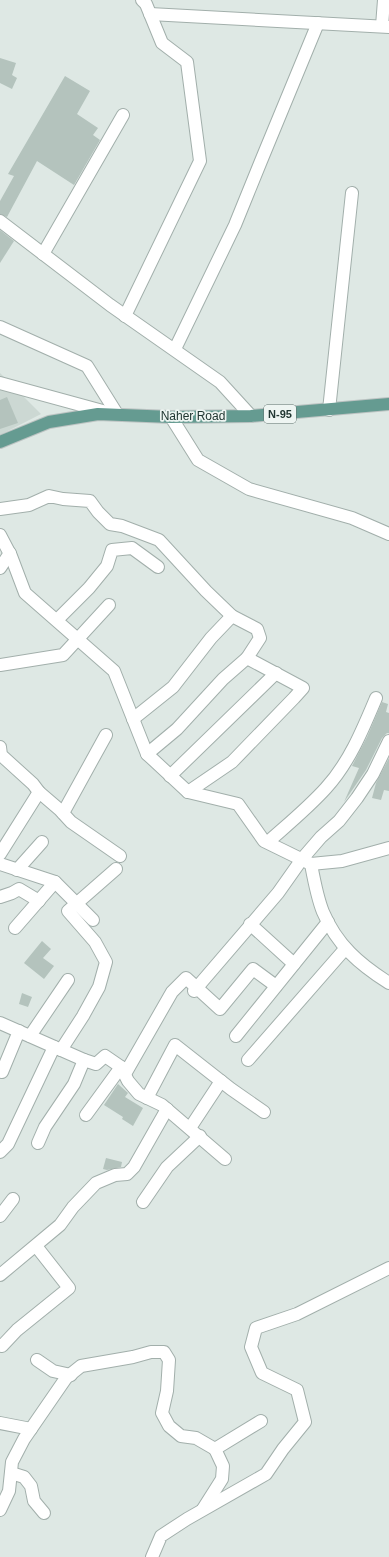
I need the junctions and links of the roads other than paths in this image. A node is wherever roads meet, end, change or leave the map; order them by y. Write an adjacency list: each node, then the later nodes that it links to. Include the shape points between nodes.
1 (142, 0): 3 (street)
2 (384, 0): 5 (street)
3 (150, 14): 4 (street); 10 (street, via 162,43 187,62 200,161)
4 (318, 24): 5 (street); 12 (street, via 236,225)
5 (386, 26)
6 (123, 115): 9 (street)
7 (352, 194): 15 (street)
8 (0, 221): 9 (street)
9 (43, 254): 10 (street)
10 (125, 316): 12 (street)
11 (0, 327): 16 (street, via 87,366)
12 (175, 349): 17 (street, via 220,382)
13 (0, 383): 16 (street)
14 (389, 404): 15 (main road, Naher Road / N-95)
15 (329, 410): 17 (main road, Naher Road / N-95)
16 (117, 414): 18 (main road, Naher Road / N-95); 19 (main road, Naher Road / N-95, via 98,414 49,422)
17 (251, 416): 18 (main road, Naher Road / N-95)
18 (171, 417): 21 (street, via 198,460 249,489 352,518)
19 (0, 442)
20 (0, 509): 27 (street, via 29,505 49,496 90,501 110,524 159,540)
21 (389, 534)
22 (0, 535): 23 (street)
23 (10, 553): 25 (street); 28 (street, via 25,593)
24 (158, 567): 28 (street, via 132,548 112,550 107,566)
25 (0, 568)
26 (109, 605): 29 (street)
27 (232, 616): 30 (street, via 257,629 260,638); 34 (street, via 211,638 173,687)
28 (57, 620): 29 (street)
29 (79, 639): 31 (street, via 64,655); 34 (street, via 114,671)
30 (247, 658): 32 (street); 38 (street, via 223,679 177,729)
31 (0, 664)
32 (276, 673): 39 (street); 41 (street, via 303,688 232,762)
33 (376, 698): 44 (street, via 362,732 326,788)
34 (133, 719): 38 (street)
35 (106, 734): 42 (street)
36 (389, 741): 48 (street, via 373,774 357,798 339,821 321,837)
37 (0, 749): 40 (street, via 1,755 34,784)
38 (147, 754): 39 (street)
39 (170, 776): 41 (street)
40 (39, 792): 42 (street); 46 (street)
41 (188, 792): 44 (street, via 238,804)
42 (63, 813): 47 (street, via 71,822)
43 (42, 842): 51 (street)
44 (268, 842): 48 (street)
45 (389, 848): 48 (street, via 342,861)
46 (0, 854)
47 (120, 856)
48 (306, 862): 57 (street); 58 (street)
49 (0, 864): 51 (street)
50 (116, 869): 55 (street)
51 (17, 870): 52 (street)
52 (55, 882): 54 (street); 55 (street)
53 (0, 897): 54 (street, via 18,889)
54 (39, 901): 59 (street)
55 (76, 904): 56 (street); 69 (street, via 68,911 95,942 106,962 99,987 83,1016)
56 (93, 920)
57 (328, 922): 60 (street); 61 (street)
58 (250, 924): 61 (street); 65 (street)
59 (15, 928)
60 (346, 948): 63 (street, via 369,970); 71 (street)
61 (294, 964): 64 (street)
62 (68, 980): 67 (street)
63 (389, 983)
64 (276, 986): 65 (street, via 253,969 220,1009); 68 (street)
65 (195, 990): 72 (street, via 186,978 172,992)
66 (0, 1022): 67 (street)
67 (25, 1034): 69 (street); 73 (street)
68 (236, 1036)
69 (57, 1048): 70 (street); 81 (street)
70 (84, 1060): 72 (street, via 96,1064 105,1056); 82 (street, via 74,1084 45,1127)
71 (248, 1060)
72 (123, 1070): 75 (street, via 139,1094); 78 (street)
73 (2, 1072)
74 (221, 1081): 75 (street, via 175,1045); 77 (street); 79 (street)
75 (147, 1098): 76 (street)
76 (167, 1109): 79 (street); 88 (street, via 134,1167 127,1174 115,1175 96,1183 60,1225)
77 (264, 1112)
78 (86, 1114)
79 (190, 1128): 80 (street)
80 (200, 1136): 84 (street); 86 (street, via 167,1167)
81 (4, 1139): 83 (street)
82 (38, 1143)
83 (0, 1152)
84 (225, 1159)
85 (14, 1198): 87 (street)
86 (143, 1202)
87 (0, 1216)
88 (36, 1246): 90 (street); 91 (street, via 69,1288 17,1330)
89 (389, 1268): 100 (street, via 297,1314 256,1328 251,1347 262,1373 297,1390 305,1422 266,1474)
90 (0, 1275)
91 (2, 1346)
92 (37, 1360): 93 (street, via 53,1370)
93 (71, 1375): 96 (street, via 66,1378); 97 (street, via 81,1366 151,1352 164,1352 169,1360 167,1391 162,1413 169,1426 181,1436 196,1438)
94 (261, 1421): 97 (street)
95 (0, 1423): 96 (street)
96 (31, 1430): 98 (street, via 12,1462)
97 (215, 1449): 100 (street, via 223,1466 222,1479)
98 (11, 1473): 99 (street, via 9,1491); 101 (street, via 24,1476 31,1486 34,1501)
99 (0, 1510)
100 (202, 1510): 102 (street, via 162,1536)
101 (44, 1514)
102 (152, 1557)

